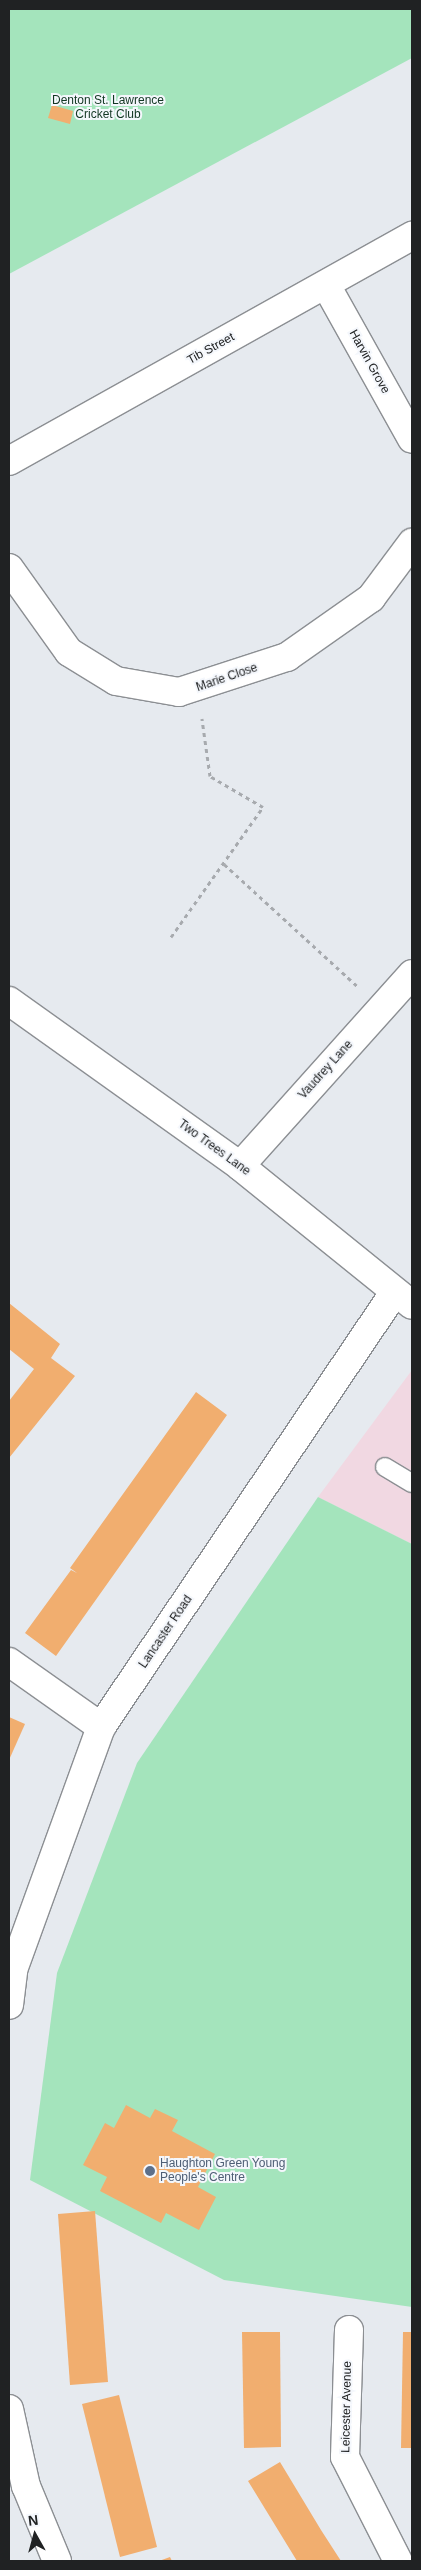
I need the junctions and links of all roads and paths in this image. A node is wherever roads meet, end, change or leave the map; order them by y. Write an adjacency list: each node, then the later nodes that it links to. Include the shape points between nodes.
1 (412, 236): 2 (street, Tib Street)
2 (326, 285): 3 (street, Harvin Grove); 4 (street, Tib Street)
3 (412, 439)
4 (9, 461)
5 (412, 543): 7 (street, Marie Close, via 371,598 287,657)
6 (9, 568): 7 (street, Marie Close, via 69,652 116,681 179,692)
7 (198, 689): 8 (path, via 210,776 264,807)
8 (224, 864): 9 (path); 12 (path)
9 (171, 937)
10 (412, 974): 12 (street, Vaudrey Lane)
11 (9, 1001): 13 (street, Two Trees Lane)
12 (382, 1008): 13 (street, Vaudrey Lane)
13 (240, 1166): 14 (street, Two Trees Lane)
14 (403, 1299): 18 (street, Lancaster Road)
15 (386, 1467): 16 (lane)
16 (412, 1483)
17 (9, 1662): 18 (street)
18 (102, 1727): 19 (street, Lancaster Road)
19 (11, 1970): 20 (street, Lancaster Road)
20 (9, 2005)
21 (349, 2330): 24 (street, Leicester Avenue, via 346,2457)
22 (9, 2408): 23 (street, via 26,2486)
23 (57, 2561)
24 (398, 2561)

